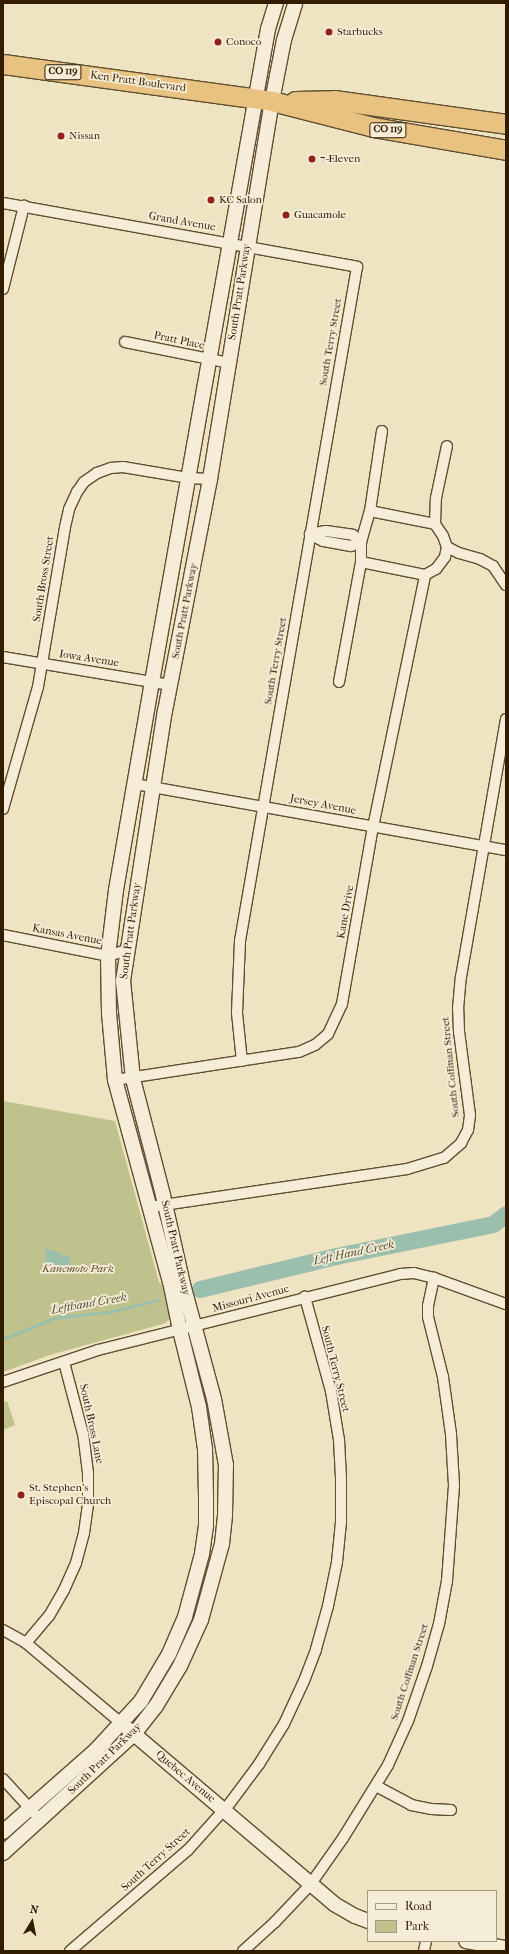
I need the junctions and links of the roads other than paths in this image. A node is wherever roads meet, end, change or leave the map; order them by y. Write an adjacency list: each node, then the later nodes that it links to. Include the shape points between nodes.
1 (276, 3): 4 (street, South Pratt Parkway, via 268,29)
2 (295, 3): 4 (street, South Pratt Parkway)
3 (3, 64): 4 (highway, Ken Pratt Boulevard / CO 119)
4 (264, 100): 5 (highway, Ken Pratt Boulevard / CO 119, via 334,100); 6 (highway, Ken Pratt Boulevard / CO 119, via 373,127); 9 (street, South Pratt Parkway); 10 (street, South Pratt Parkway)
5 (506, 124)
6 (506, 150)
7 (3, 203): 8 (street, Grand Avenue)
8 (24, 206): 9 (street, Grand Avenue); 12 (street)
9 (230, 243): 10 (street, Grand Avenue); 14 (street, South Pratt Parkway)
10 (247, 246): 11 (street, Grand Avenue); 15 (street, South Pratt Parkway)
11 (356, 267): 22 (street, South Terry Street)
12 (3, 289)
13 (125, 342): 14 (street, Pratt Place)
14 (209, 360): 15 (street, Pratt Place); 18 (street, South Pratt Parkway)
15 (229, 363): 19 (street, South Pratt Parkway)
16 (382, 431): 20 (street)
17 (447, 446): 21 (street, via 436,498)
18 (189, 478): 19 (street, South Bross Street); 29 (street, South Bross Street, via 123,467 97,473 84,482 69,509 66,521); 30 (street, South Pratt Parkway)
19 (210, 479): 32 (street, South Pratt Parkway)
20 (370, 511): 21 (street); 23 (street)
21 (435, 524): 24 (street)
22 (310, 534): 23 (street, via 323,541 351,546); 36 (street, South Terry Street)
23 (361, 542): 25 (street)
24 (448, 547): 26 (street, via 445,558 436,569); 27 (street, via 493,566)
25 (361, 562): 26 (street); 31 (street)
26 (425, 575): 38 (street, Kane Drive)
27 (506, 585)
28 (3, 657): 29 (street, Iowa Avenue)
29 (42, 664): 30 (street, Iowa Avenue); 37 (street, South Bross Street, via 26,733)
30 (152, 682): 32 (street, Iowa Avenue); 34 (street, South Pratt Parkway)
31 (339, 682)
32 (170, 685): 35 (street, South Pratt Parkway)
33 (506, 719): 39 (street, South Coffman Street)
34 (135, 784): 35 (street, Jersey Avenue); 43 (street, South Pratt Parkway, via 116,890)
35 (152, 788): 36 (street, Jersey Avenue); 42 (street, South Pratt Parkway)
36 (262, 806): 38 (street, Jersey Avenue); 44 (street, South Terry Street, via 237,968 237,1013)
37 (3, 809)
38 (373, 827): 39 (street, Jersey Avenue); 44 (street, Kane Drive, via 342,1004 334,1025 315,1045 299,1052)
39 (483, 846): 40 (street, Jersey Avenue); 47 (street, South Coffman Street, via 458,1009 470,1115 468,1130 461,1143 444,1158 407,1169)
40 (506, 850)
41 (3, 935): 43 (street, Kansas Avenue)
42 (126, 950): 43 (street, Kansas Avenue); 45 (street, South Pratt Parkway, via 123,981)
43 (108, 956): 46 (street, South Pratt Parkway, via 109,1013)
44 (242, 1061): 45 (street, Kane Drive)
45 (132, 1079): 46 (street, Kane Drive); 47 (street, South Pratt Parkway)
46 (115, 1080): 48 (street, South Pratt Parkway)
47 (165, 1205): 48 (street, South Coffman Street); 52 (street, South Pratt Parkway)
48 (150, 1207): 53 (street, South Pratt Parkway)
49 (434, 1278): 50 (street, Missouri Avenue, via 414,1273 400,1274); 51 (street, Missouri Avenue); 61 (street, South Coffman Street, via 428,1318 443,1377 451,1434 454,1485 447,1581 428,1666 408,1721)
50 (305, 1297): 52 (street, Missouri Avenue); 63 (street, South Terry Street, via 331,1391 339,1440 341,1522 337,1562 328,1606 304,1681 284,1724 260,1764)
51 (506, 1304)
52 (194, 1326): 53 (street, Missouri Avenue); 59 (street, South Pratt Parkway, via 214,1399 226,1465 222,1544 201,1620 180,1666 156,1706)
53 (180, 1330): 54 (street, Missouri Avenue, via 98,1350); 58 (street, South Pratt Parkway, via 199,1407 204,1449 206,1526 202,1554 185,1617 169,1654 141,1701)
54 (64, 1362): 55 (street, Missouri Avenue); 57 (street, South Bross Lane, via 83,1434 88,1473 87,1511 76,1562 64,1590 49,1616)
55 (3, 1382)
56 (3, 1630): 57 (street, Quebec Avenue)
57 (26, 1643): 58 (street, Quebec Avenue)
58 (122, 1723): 59 (street, Quebec Avenue); 62 (street, South Pratt Parkway)
59 (134, 1734): 63 (street, Quebec Avenue); 65 (street, South Pratt Parkway)
60 (3, 1779): 62 (street)
61 (376, 1786): 64 (street, via 411,1805); 68 (street, South Coffman Street)
62 (30, 1810): 65 (street); 66 (street, South Pratt Parkway)
63 (224, 1810): 68 (street, Quebec Avenue); 72 (street, South Terry Street, via 188,1850)
64 (451, 1810)
65 (42, 1819): 67 (street, South Pratt Parkway)
66 (3, 1832)
67 (3, 1853)
68 (310, 1884): 69 (street, Quebec Avenue, via 334,1904); 73 (street, South Coffman Street, via 275,1922)
69 (367, 1921)
70 (472, 1942): 71 (street)
71 (506, 1948)
72 (70, 1951)
73 (243, 1951)

